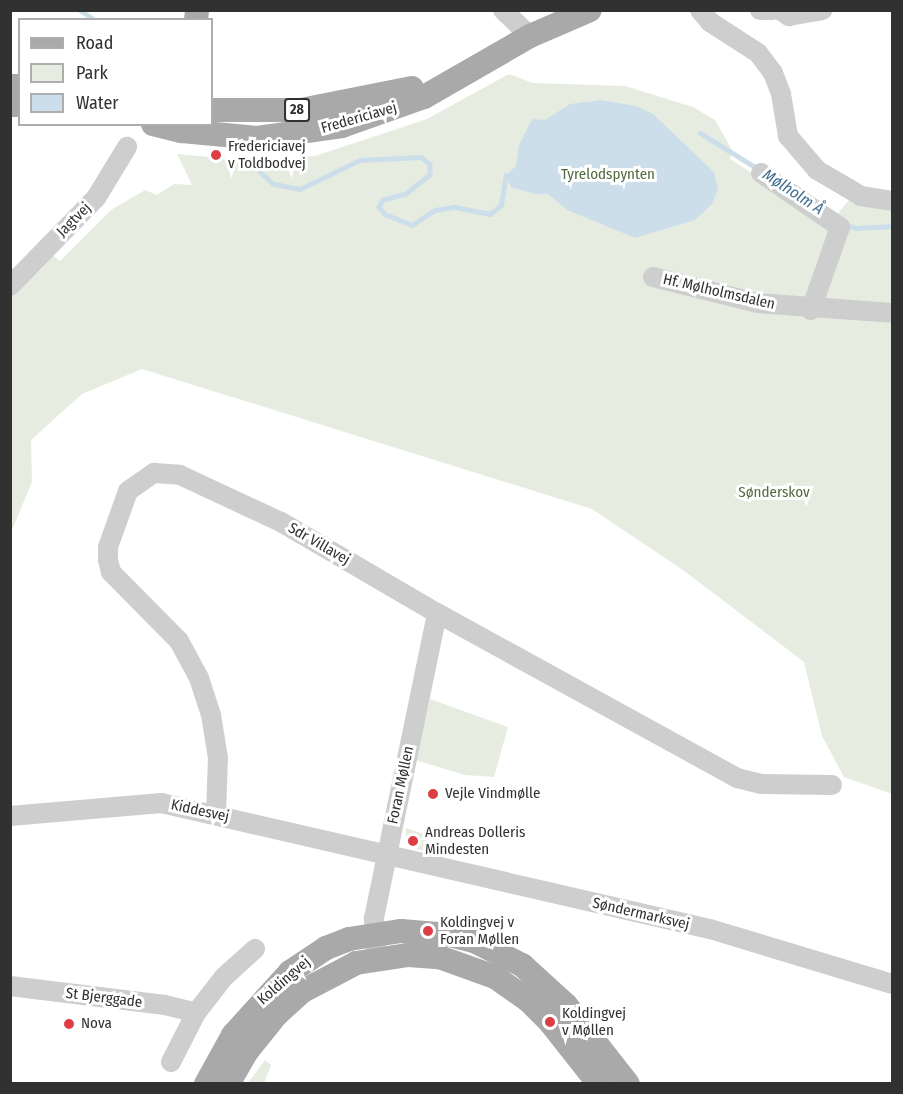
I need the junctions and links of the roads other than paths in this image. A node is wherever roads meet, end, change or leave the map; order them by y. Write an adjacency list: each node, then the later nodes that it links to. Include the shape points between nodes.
1 (503, 10): 9 (street)
2 (567, 10): 9 (main road, Fredericiavej / 28)
3 (590, 10): 9 (main road, Fredericiavej / 28)
4 (700, 10): 16 (street, via 710,22 758,53 781,94 788,136 817,170 861,196)
5 (760, 10): 6 (street)
6 (773, 10)
7 (780, 10): 8 (street, via 789,16)
8 (822, 10)
9 (530, 36): 10 (main road, Fredericiavej / 28)
10 (452, 78): 11 (main road, Fredericiavej / 28, via 301,110); 13 (main road, Fredericiavej / 28, via 424,97 342,126 257,138)
11 (213, 110)
12 (168, 126): 13 (main road, Fredericiavej / 28)
13 (183, 128)
14 (127, 147): 18 (street, Jagtvej, via 96,198)
15 (761, 173): 19 (street, via 840,227)
16 (892, 201)
17 (653, 278): 19 (street, Hf. Mølholmsdalen, via 757,303)
18 (10, 286)
19 (812, 310): 20 (street, Hf. Mølholmsdalen)
20 (892, 313)
21 (437, 613): 22 (street, Sdr Villavej, via 737,778 761,784); 23 (street, Sdr Villavej, via 281,522 180,475 154,473 140,480 128,491 108,547 111,572 179,641 198,678 211,715 218,758); 25 (street, Foran Møllen)
22 (832, 785)
23 (216, 814): 24 (street, Kiddesvej, via 142,802); 25 (street, Kiddesvej)
24 (10, 816)
25 (387, 853): 26 (street, Foran Møllen); 29 (street, Søndermarksvej, via 710,929)
26 (374, 933): 28 (street, Foran Møllen); 33 (main road, Koldingvej, via 326,948 290,972 233,1035); 36 (main road, Koldingvej, via 450,935 506,955 537,976 566,1005)
27 (255, 949): 31 (street, via 224,977)
28 (377, 958): 34 (main road, Koldingvej, via 335,972 303,991 276,1015); 35 (main road, Koldingvej, via 439,957 495,976 550,1022)
29 (892, 984)
30 (10, 986): 31 (street, St Bjerggade, via 165,1005)
31 (196, 1013): 32 (street)
32 (171, 1062)
33 (206, 1083)
34 (228, 1083)
35 (599, 1083)
36 (628, 1083)

